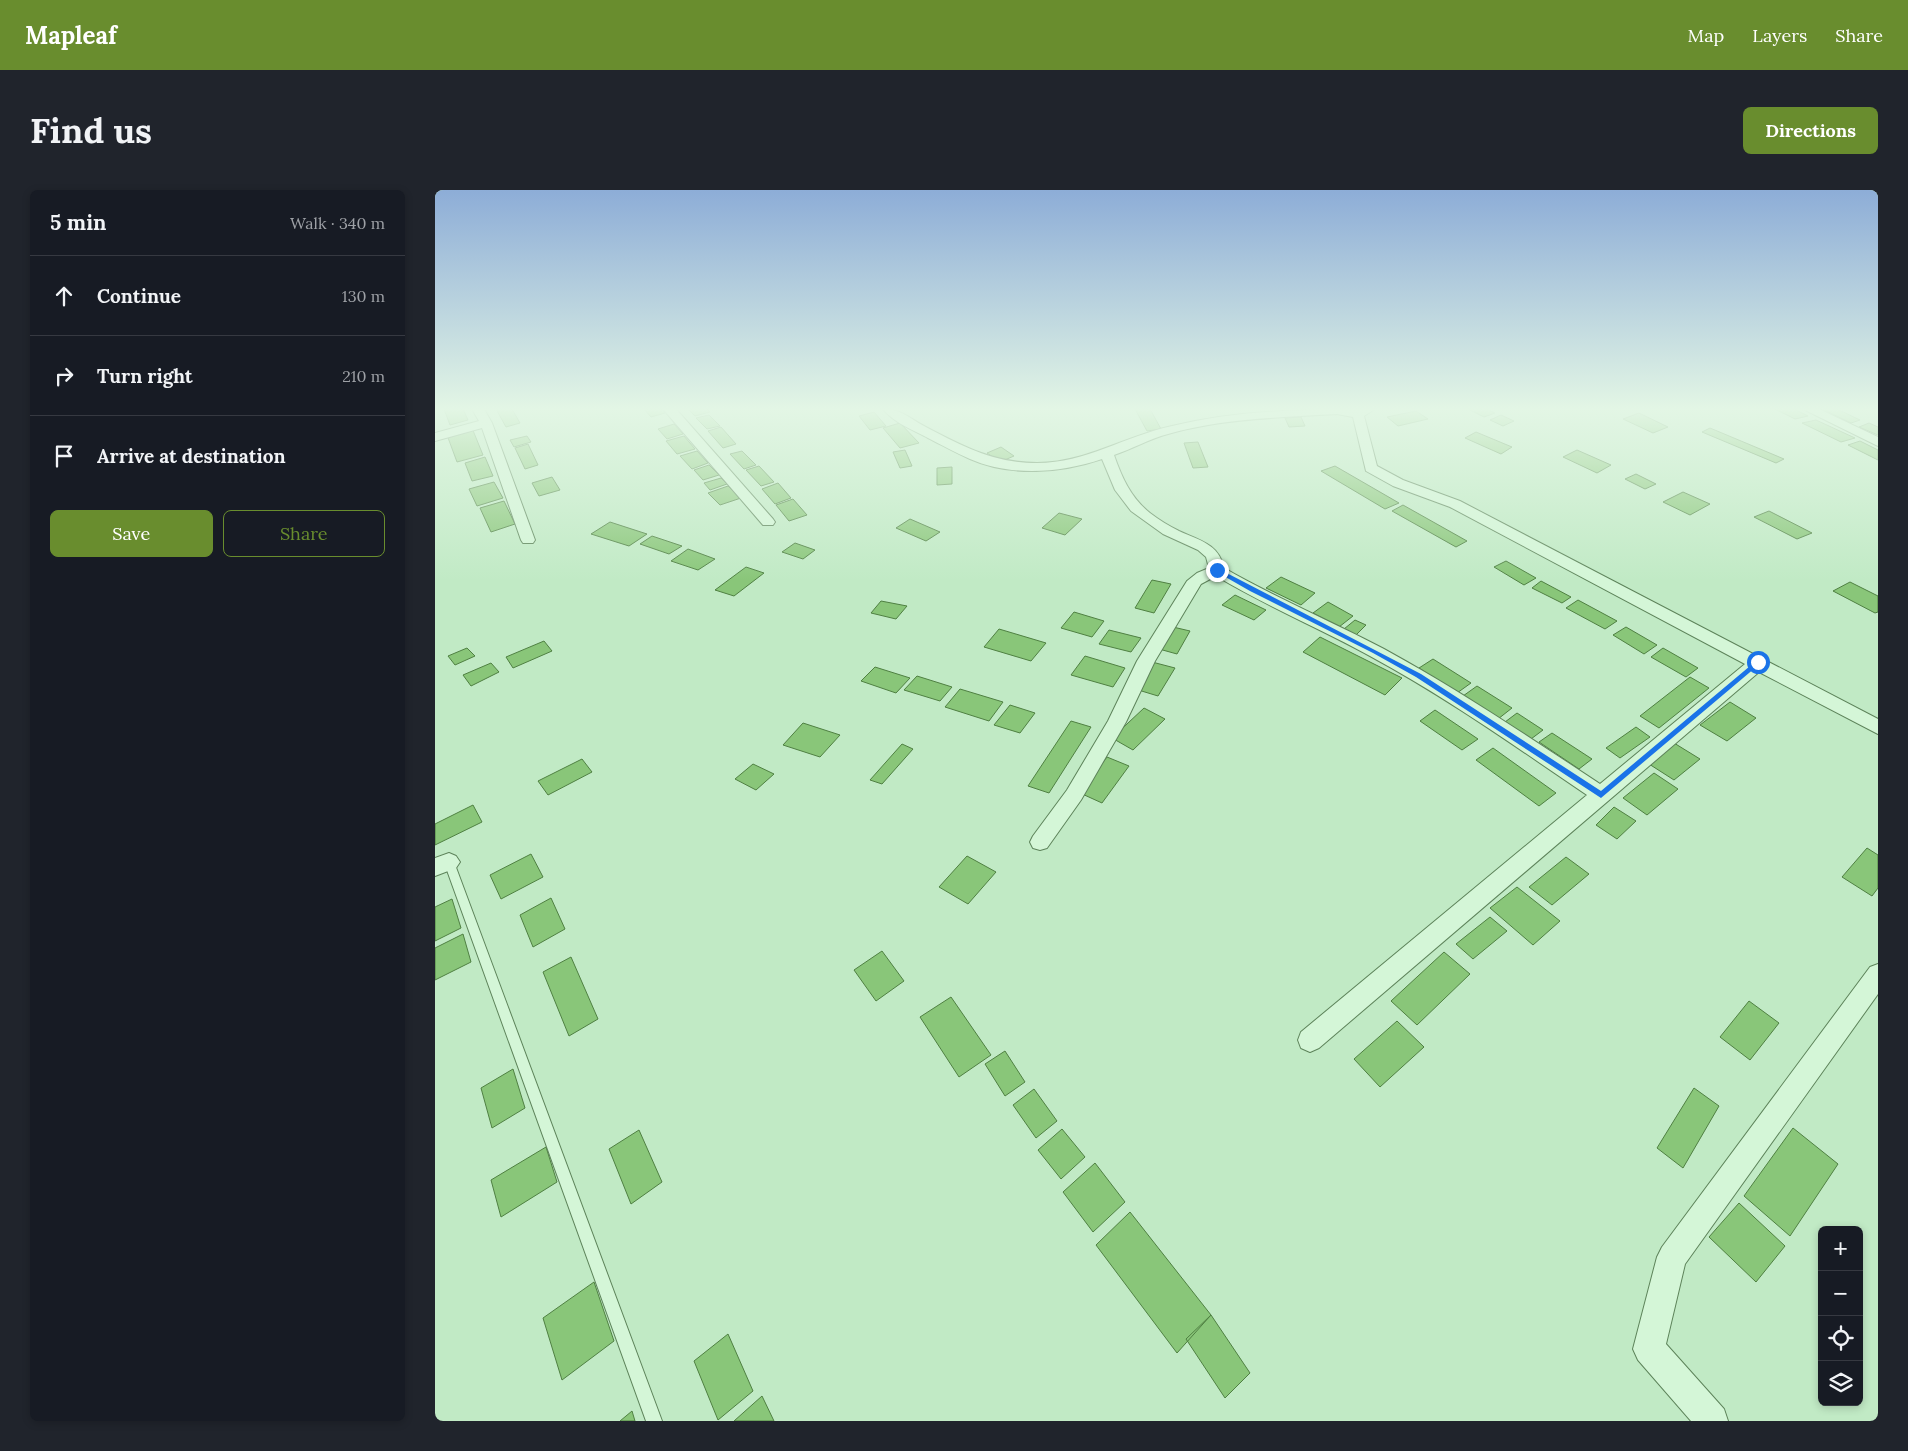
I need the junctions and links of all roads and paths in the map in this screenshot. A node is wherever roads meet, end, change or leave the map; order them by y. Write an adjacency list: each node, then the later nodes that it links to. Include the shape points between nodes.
1 (501, 466): 8 (street)
2 (719, 466): 7 (street)
3 (1020, 466): 4 (street)
4 (1055, 466)
5 (1112, 466): 9 (street, via 1122,492 1132,504 1167,531 1212,554)
6 (1371, 466): 10 (street, via 1398,483 1455,504)
7 (768, 522)
8 (527, 540)
9 (1217, 570): 12 (street, via 1418,676); 13 (street, via 1195,581 1146,661 1117,722 1074,795)
10 (1758, 662): 11 (street); 12 (street)
11 (1878, 727)
12 (1601, 795): 16 (street)
13 (1039, 842)
14 (442, 865): 17 (lane)
15 (1878, 975): 18 (street, via 1672,1257 1649,1349)
16 (1309, 1040)
17 (654, 1421)
18 (1712, 1421)

